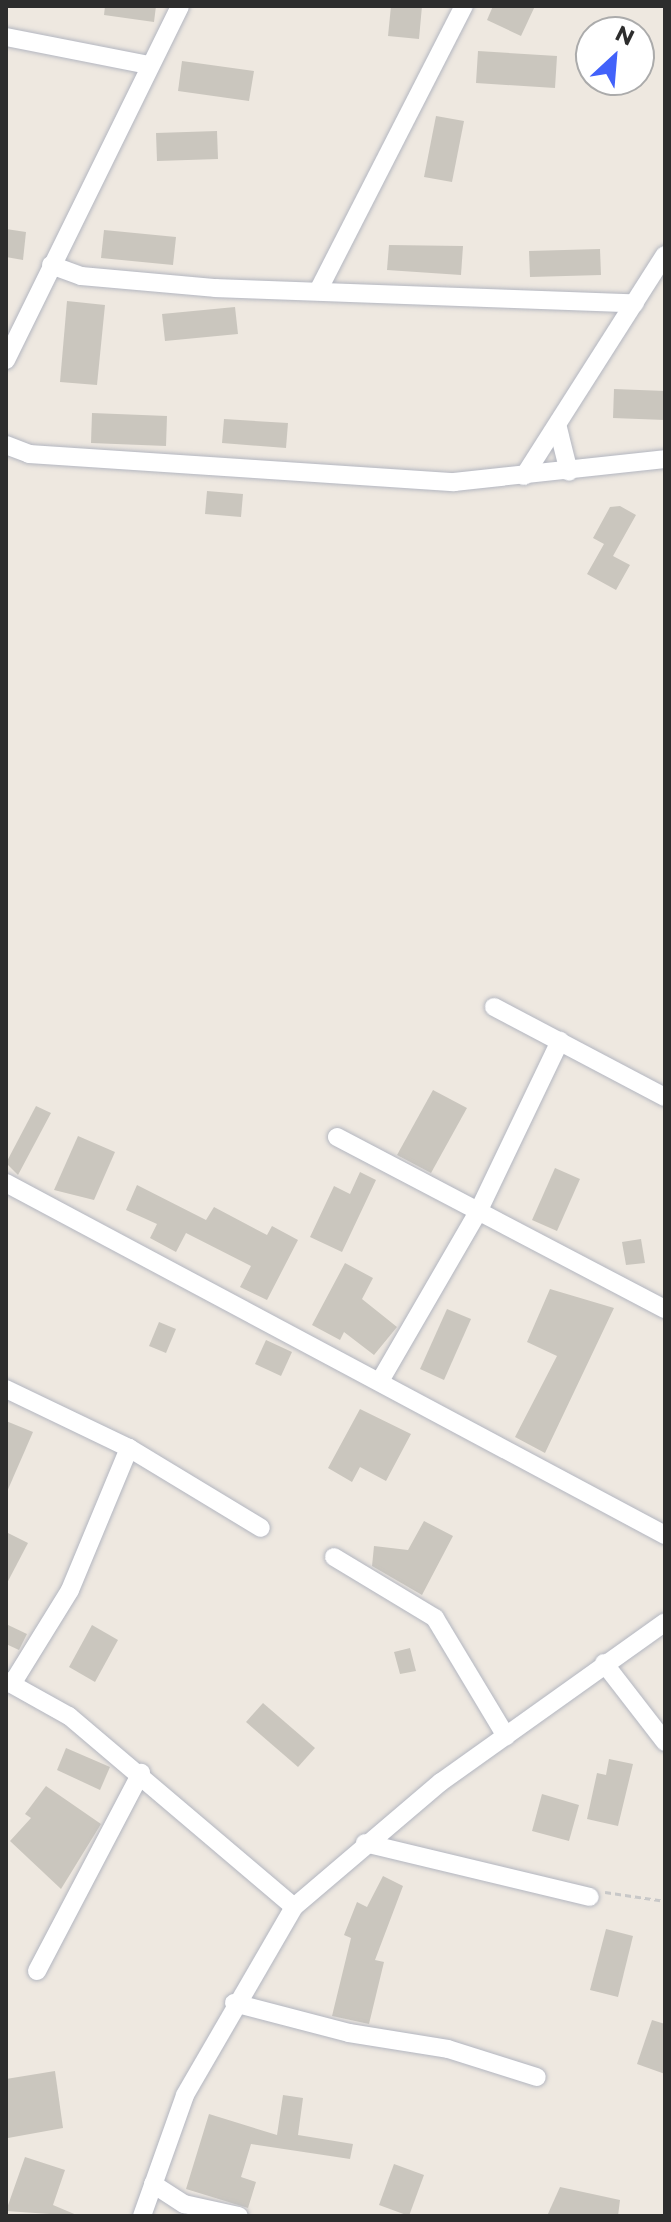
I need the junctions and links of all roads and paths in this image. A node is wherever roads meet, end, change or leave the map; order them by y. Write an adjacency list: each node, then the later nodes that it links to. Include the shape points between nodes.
1 (180, 6): 4 (street)
2 (464, 6): 7 (street)
3 (6, 37): 4 (street)
4 (149, 65): 6 (street)
5 (665, 255): 8 (street)
6 (51, 265): 7 (street, via 111,278); 9 (street)
7 (319, 289): 8 (street)
8 (635, 303): 10 (street)
9 (6, 360)
10 (558, 428): 13 (street); 14 (street)
11 (6, 445): 14 (street, via 29,454 454,482)
12 (665, 459): 13 (street)
13 (569, 472): 14 (street)
14 (524, 476)
15 (494, 1007): 16 (street)
16 (560, 1041): 17 (street); 20 (street)
17 (665, 1097)
18 (337, 1137): 20 (street)
19 (6, 1183): 22 (street)
20 (478, 1212): 21 (street); 22 (street)
21 (665, 1309)
22 (380, 1381): 26 (street)
23 (6, 1389): 24 (street)
24 (129, 1448): 25 (street); 30 (street, via 70,1590)
25 (261, 1528)
26 (665, 1535)
27 (334, 1557): 31 (street, via 435,1618)
28 (665, 1622): 29 (street)
29 (604, 1663): 31 (street); 32 (street)
30 (9, 1682): 33 (street, via 69,1716)
31 (506, 1736): 34 (street)
32 (665, 1742)
33 (141, 1773): 37 (street); 38 (street)
34 (365, 1843): 35 (street); 37 (street)
35 (590, 1897): 36 (path, via 610,1891)
36 (665, 1901)
37 (294, 1907): 39 (street)
38 (37, 1971)
39 (234, 2003): 40 (street, via 349,2033 448,2049); 41 (street, via 185,2095)
40 (537, 2077)
41 (153, 2184): 42 (street); 43 (street, via 184,2204)
42 (142, 2216)
43 (239, 2216)

